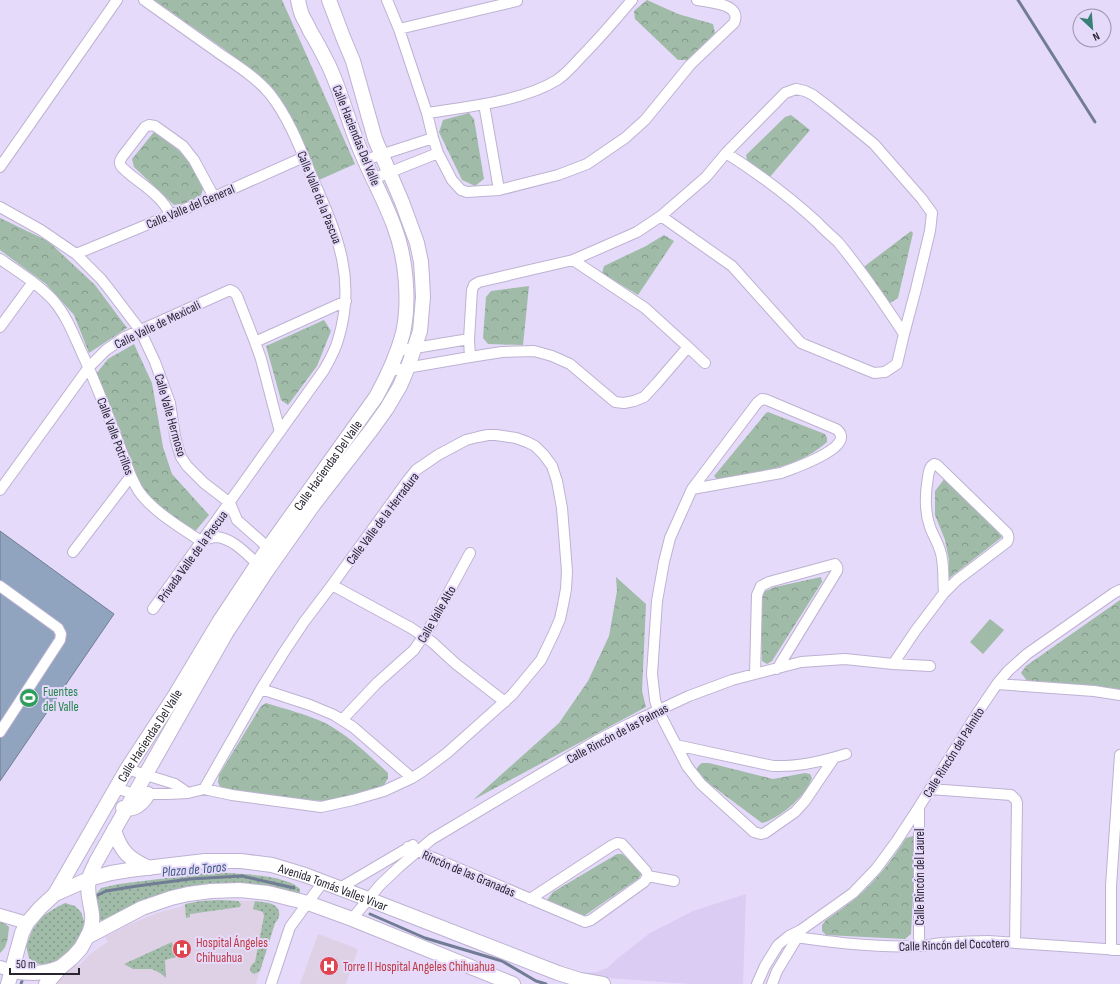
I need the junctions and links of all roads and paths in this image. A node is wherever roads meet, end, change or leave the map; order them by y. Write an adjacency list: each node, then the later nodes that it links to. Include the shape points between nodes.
1 (116, 0): 20 (street)
2 (144, 0): 18 (street, Calle Valle de la Pascua, via 260,85 286,120)
3 (298, 0): 19 (main road, Calle Haciendas Del Valle, via 302,15 340,92)
4 (329, 0): 17 (main road, Calle Haciendas Del Valle, via 353,61)
5 (387, 0): 11 (street)
6 (477, 0): 10 (street)
7 (632, 0): 12 (street, via 574,65 557,80 532,91)
8 (697, 0): 23 (street, via 722,4 730,8 736,19 690,65 645,120 625,138 587,164 558,175)
9 (517, 1): 10 (street)
10 (475, 11): 11 (street)
11 (399, 30): 13 (street)
12 (484, 104): 13 (street); 23 (street)
13 (427, 113): 14 (street)
14 (433, 138): 15 (street); 17 (street)
15 (438, 153): 21 (street); 23 (street, via 452,180 461,190)
16 (726, 153): 27 (street, via 706,177); 35 (street, via 779,190 837,241 871,284); 35 (street, via 785,93 796,89 805,91 830,108 874,144 932,213 930,231)
17 (382, 155): 19 (street); 21 (main road, Calle Haciendas Del Valle)
18 (304, 157): 24 (street, Calle Valle del General); 32 (street, Calle Valle de la Pascua, via 330,218 341,252)
19 (365, 160): 22 (main road, Calle Haciendas Del Valle)
20 (0, 167)
21 (389, 172): 22 (street); 39 (main road, Calle Haciendas Del Valle, via 410,222 421,262 423,297 420,332)
22 (373, 179): 40 (main road, Calle Haciendas Del Valle, via 394,226 405,268 405,316)
23 (499, 190)
24 (214, 197): 26 (street, Calle Valle del General); 26 (street, via 194,160 183,146 155,126 149,125 122,157 120,164 165,205)
25 (0, 207): 28 (street, Calle Valle Hermoso, via 41,230)
26 (170, 215): 28 (street, Calle Valle del General)
27 (662, 216): 30 (street, via 638,232); 35 (street, via 732,266 801,342 874,373 885,372 897,364)
28 (76, 254): 34 (street, Calle Valle Hermoso, via 101,279)
29 (0, 259): 31 (street, Calle Valle Potrillos)
30 (573, 260): 36 (street, via 474,285); 38 (street, via 645,308)
31 (33, 282): 33 (street); 43 (street, Calle Valle Potrillos, via 64,316)
32 (346, 301): 37 (street); 46 (street, Calle Valle de la Pascua, via 338,341 324,370)
33 (0, 327)
34 (140, 330): 37 (street, Calle Valle de Mexicali, via 230,290 237,296); 43 (street, Calle Valle de Mexicali, via 115,342); 50 (street, Calle Valle Hermoso, via 170,403 174,436 181,457 204,483)
35 (904, 334)
36 (469, 339): 39 (street); 41 (street)
37 (255, 342): 46 (street, Calle Valle de Mexicali)
38 (688, 347): 41 (street, via 644,396 624,403 615,402 570,364 552,356 534,351); 42 (street)
39 (415, 348): 40 (street); 44 (main road, Calle Haciendas Del Valle)
40 (397, 351): 45 (main road, Calle Haciendas Del Valle)
41 (470, 357): 44 (street)
42 (705, 363)
43 (89, 367): 47 (street, Calle Valle Potrillos); 49 (street, Calle Valle de Mexicali)
44 (408, 367): 45 (street); 53 (main road, Calle Haciendas Del Valle, via 387,408 314,504)
45 (389, 370): 53 (main road, Calle Haciendas Del Valle, via 376,397)
46 (280, 432): 50 (street, Calle Valle de la Pascua)
47 (131, 476): 51 (street, Calle Valle Potrillos, via 147,501); 52 (street)
48 (692, 489): 48 (street, via 792,470 807,464 839,444 841,433 762,400 757,403); 70 (street, via 670,538 657,601 652,674)
49 (0, 490)
50 (230, 503): 51 (street, Privada Valle de la Pascua); 53 (street, Calle Valle Hermoso, via 237,520)
51 (201, 542): 55 (street, via 214,537 222,538 235,544); 60 (street, Privada Valle de la Pascua)
52 (73, 552)
53 (273, 552): 55 (main road, Calle Haciendas Del Valle)
54 (470, 553): 61 (street, Calle Valle Alto)
55 (262, 568): 77 (main road, Calle Haciendas Del Valle, via 219,622); 78 (main road, Calle Haciendas Del Valle)
56 (332, 585): 61 (street); 67 (street, Calle Valle de la Herradura, via 304,622); 69 (street, Calle Valle de la Herradura, via 408,480 425,463 466,440 488,435 516,438 535,446 552,466 557,481 562,508 566,589 560,619 541,660)
57 (0, 586): 72 (street, via 58,628 61,634 60,640)
58 (1120, 590): 66 (street, Calle Rincón del Palmito, via 1027,654 1008,670)
59 (944, 593): 59 (street, via 1007,542 1009,536 937,465 932,464 927,484 926,510 943,559); 62 (street)
60 (153, 608)
61 (424, 637): 69 (street); 71 (street, Calle Valle Alto, via 414,650 377,683)
62 (893, 664): 63 (street, Calle Rincón de las Palmas); 64 (street, Calle Rincón de las Palmas, via 839,660 801,662)
63 (930, 666)
64 (777, 669): 65 (street, Calle Rincón de las Palmas); 65 (street, via 837,571 835,564 761,586 757,595)
65 (755, 674): 70 (street, Calle Rincón de las Palmas, via 712,687)
66 (997, 684): 68 (street); 82 (street, Calle Rincón del Palmito)
67 (261, 689): 71 (street, via 317,707); 81 (street, Calle Valle de la Herradura)
68 (1120, 695)
69 (505, 702): 79 (street, Calle Valle de la Herradura, via 447,753)
70 (658, 710): 73 (street); 89 (street, Calle Rincón de las Palmas, via 596,741 432,839 420,842)
71 (342, 720): 79 (street)
72 (0, 732)
73 (676, 745): 76 (street, via 780,767); 76 (street, via 700,784 754,832 761,834 795,812)
74 (846, 754): 76 (street)
75 (1120, 755): 97 (street)
76 (834, 758)
77 (127, 768): 78 (street); 80 (main road, Calle Haciendas Del Valle)
78 (151, 776): 83 (street, via 175,784); 84 (main road, Calle Haciendas Del Valle)
79 (412, 778): 81 (street, Calle Valle de la Herradura, via 369,796 321,807)
80 (116, 788): 84 (street, Calle Valle de la Herradura); 85 (main road, Calle Haciendas Del Valle)
81 (204, 789): 83 (street, Calle Valle de la Herradura)
82 (930, 789): 86 (street, Calle Rincón del Palmito); 108 (street, via 1011,796 1016,800)
83 (188, 793): 84 (street, Calle Valle de la Herradura)
84 (141, 794): 87 (main road, Calle Haciendas Del Valle)
85 (106, 805): 87 (main road); 99 (main road, Calle Haciendas Del Valle)
86 (919, 807): 106 (street, Calle Rincón del Palmito, via 864,882 853,893); 109 (street, Calle Rincón del Laurel)
87 (126, 809): 88 (main road, Calle Haciendas Del Valle)
88 (114, 830): 91 (main road, via 121,848 128,856); 93 (main road, Calle Haciendas Del Valle)
89 (413, 849): 90 (street); 94 (street); 101 (street, Rincón de las Granadas)
90 (377, 866): 94 (street); 98 (street)
91 (149, 868): 93 (main road, Avenida Tomás Valles Vivar); 96 (main road, Avenida Tomás Valles Vivar, via 205,861 241,861 272,865)
92 (648, 876): 95 (street); 101 (street, Rincón de las Granadas, via 644,882 588,921 582,921); 101 (street, Rincón de las Granadas, via 622,844 617,843)
93 (89, 879): 99 (main road, Avenida Tomás Valles Vivar); 107 (main road, via 93,920)
94 (386, 879): 100 (street)
95 (674, 881)
96 (324, 882): 98 (main road, Avenida Tomás Valles Vivar); 102 (street)
97 (1116, 887): 110 (street)
98 (340, 888): 100 (main road, Avenida Tomás Valles Vivar)
99 (55, 894): 105 (main road)
100 (368, 899): 104 (street); 118 (main road, Avenida Tomás Valles Vivar, via 558,973)
101 (530, 899)
102 (308, 903): 104 (main road, Avenida Tomás Valles Vivar); 107 (main road, Avenida Tomás Valles Vivar, via 247,890 188,894 142,908); 117 (street, via 290,927)
103 (0, 915): 105 (street)
104 (352, 919): 115 (main road, Avenida Tomás Valles Vivar)
105 (27, 922): 114 (main road)
106 (796, 934): 109 (street, Calle Rincón del Cocotero, via 868,945); 111 (street, Calle Rincón del Palmito, via 778,946); 113 (street, Calle Rincón del Palmito)
107 (88, 937): 112 (main road, Avenida Tomás Valles Vivar, via 76,955)
108 (1015, 943): 109 (street, Calle Rincón del Cocotero, via 966,941); 110 (street, Calle Rincón del Cocotero)
109 (919, 946)
110 (1116, 950)
111 (765, 966): 113 (street); 119 (street, Calle Rincón del Palmito)
112 (61, 967): 114 (main road, via 42,973); 116 (main road)
113 (777, 972): 120 (street, Calle Rincón del Palmito)
114 (7, 974)
115 (507, 983)
116 (46, 984)
117 (271, 984)
118 (603, 984)
119 (757, 984)
120 (772, 984)

